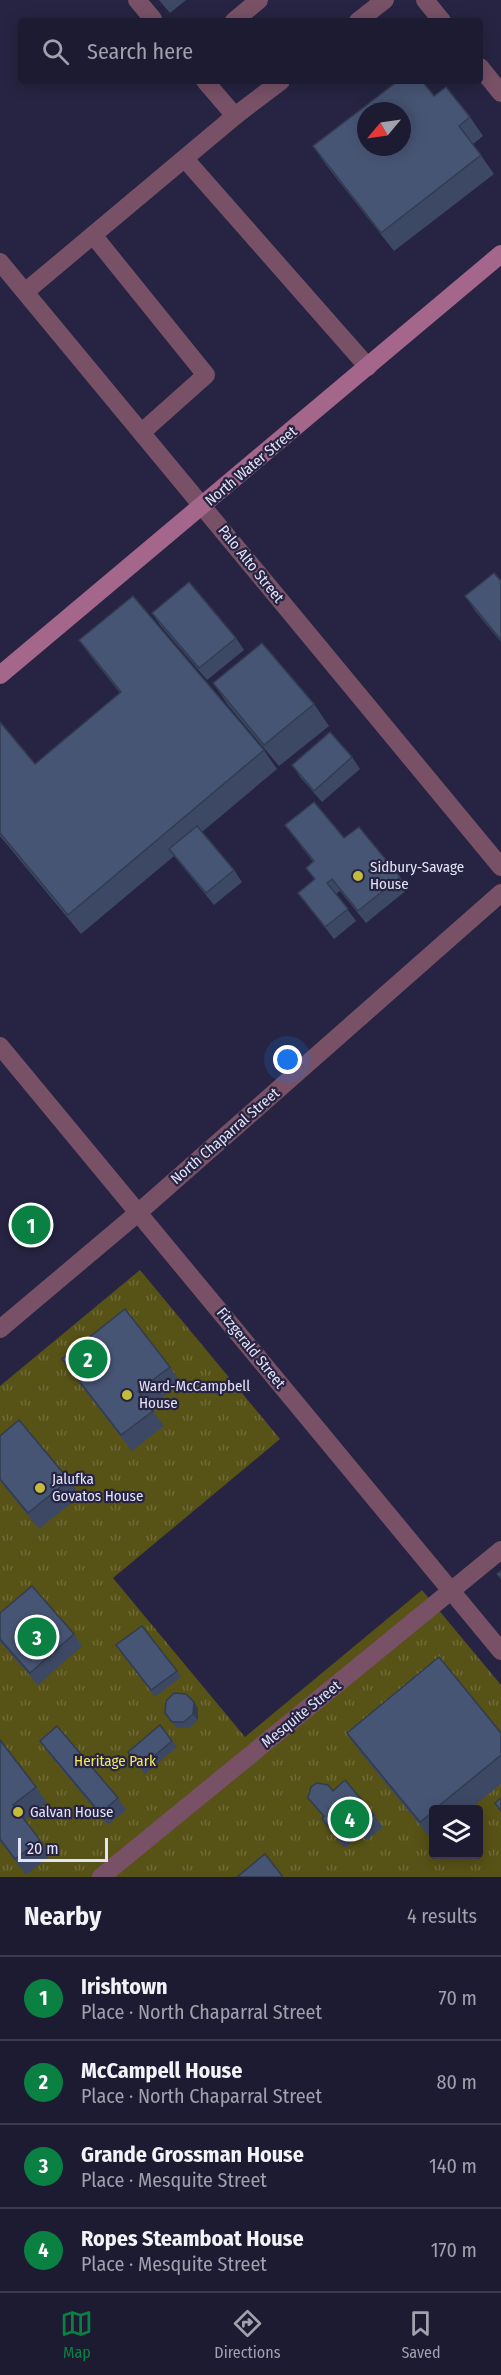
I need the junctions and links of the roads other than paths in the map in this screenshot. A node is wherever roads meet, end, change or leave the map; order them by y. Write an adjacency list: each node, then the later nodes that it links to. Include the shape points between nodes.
1 (137, 0): 5 (street)
2 (259, 0): 6 (street)
3 (385, 0): 7 (street)
4 (425, 0): 8 (street)
5 (152, 18)
6 (238, 18)
7 (362, 18)
8 (440, 18)
9 (483, 72): 12 (street)
10 (208, 84): 13 (street)
11 (277, 84): 13 (street)
12 (501, 93)
13 (235, 116): 14 (street)
14 (185, 159): 15 (street); 19 (street)
15 (93, 235): 18 (street); 20 (street, via 206,375)
16 (501, 254): 19 (street, North Water Street)
17 (0, 262): 18 (street, Palo Alto Street)
18 (25, 292): 20 (street, Palo Alto Street)
19 (368, 367): 21 (street, North Water Street)
20 (142, 432): 21 (street, Palo Alto Street)
21 (203, 506): 22 (street, North Water Street); 23 (street, Palo Alto Street)
22 (0, 675)
23 (501, 867)
24 (501, 893): 26 (street, North Chaparral Street)
25 (0, 1046): 26 (street, Fitzgerald Street)
26 (139, 1212): 27 (street, North Chaparral Street); 29 (street, Fitzgerald Street)
27 (0, 1329)
28 (501, 1550): 29 (street, Mesquite Street)
29 (452, 1591): 30 (street, Fitzgerald Street); 31 (street, Mesquite Street)
30 (501, 1651)
31 (101, 1877)

